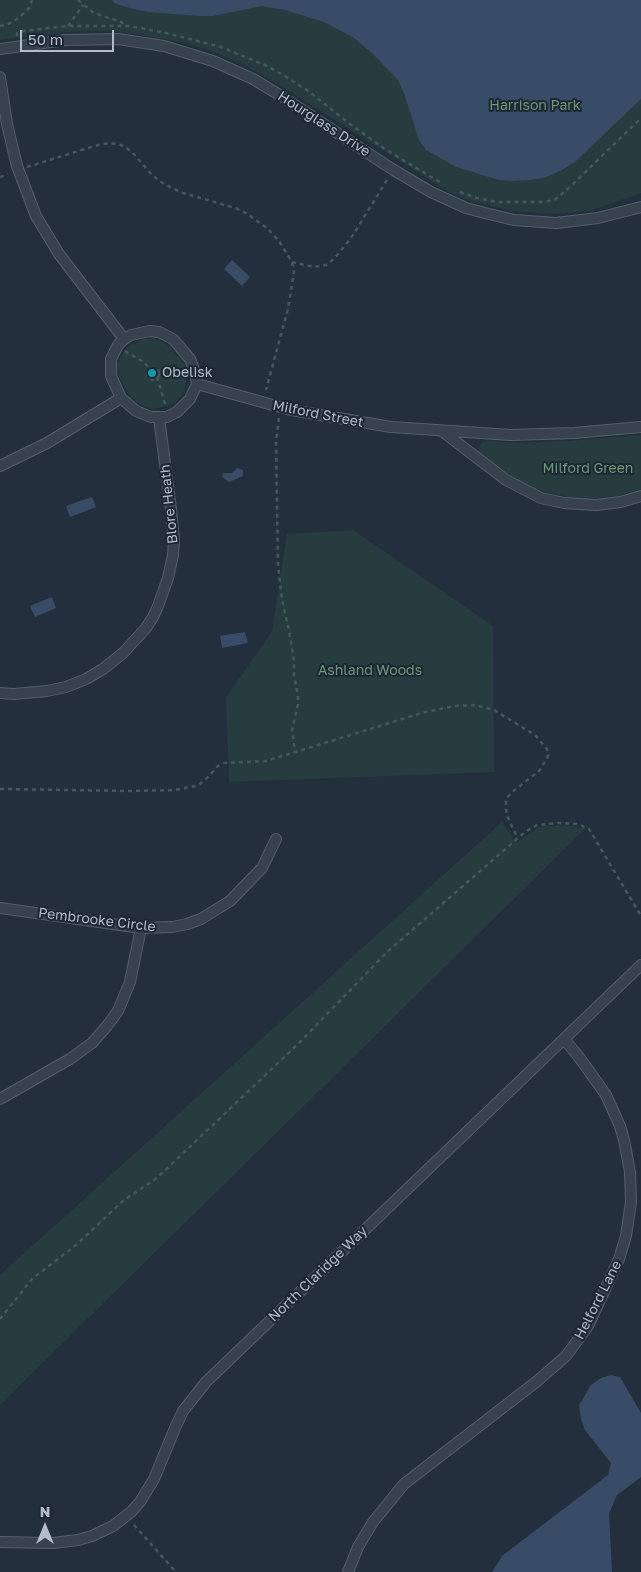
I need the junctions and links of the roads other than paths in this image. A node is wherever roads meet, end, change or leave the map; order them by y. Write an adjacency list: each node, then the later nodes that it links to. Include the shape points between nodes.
1 (0, 49): 3 (street, Hourglass Drive, via 100,39 138,42 187,52 254,79 392,169 448,201 485,213 514,220 556,223 620,214)
2 (0, 77): 4 (street, via 18,171 36,216 59,254)
3 (641, 207)
4 (124, 339): 5 (street, via 150,331 173,339 194,366); 6 (street, via 113,354 110,367 110,376)
5 (197, 384): 7 (street, via 182,408); 9 (street, Milford Street, via 326,417)
6 (121, 398): 7 (street, via 144,415); 10 (street, via 47,444)
7 (159, 418): 12 (street, Blore Heath, via 174,540 168,578 153,617 124,653 86,678 47,691)
8 (641, 427): 9 (street, Milford Street, via 542,434)
9 (442, 431): 11 (street, via 506,480 541,498 582,505 621,502)
10 (0, 466)
11 (641, 496)
12 (0, 693)
13 (276, 838): 15 (street, Pembrooke Circle, via 262,868 218,910 173,927)
14 (0, 908): 15 (street, Pembrooke Circle)
15 (141, 928): 18 (street, via 130,982 107,1026 92,1043 70,1059)
16 (641, 965): 17 (street, North Claridge Way)
17 (564, 1039): 19 (street, North Claridge Way, via 206,1382 183,1411 148,1490 124,1518 100,1533 78,1540 53,1544); 20 (street, Helford Lane, via 606,1095 624,1140 631,1202 619,1259 588,1326 566,1356 404,1484 368,1529)
18 (0, 1099)
19 (0, 1542)
20 (348, 1572)

